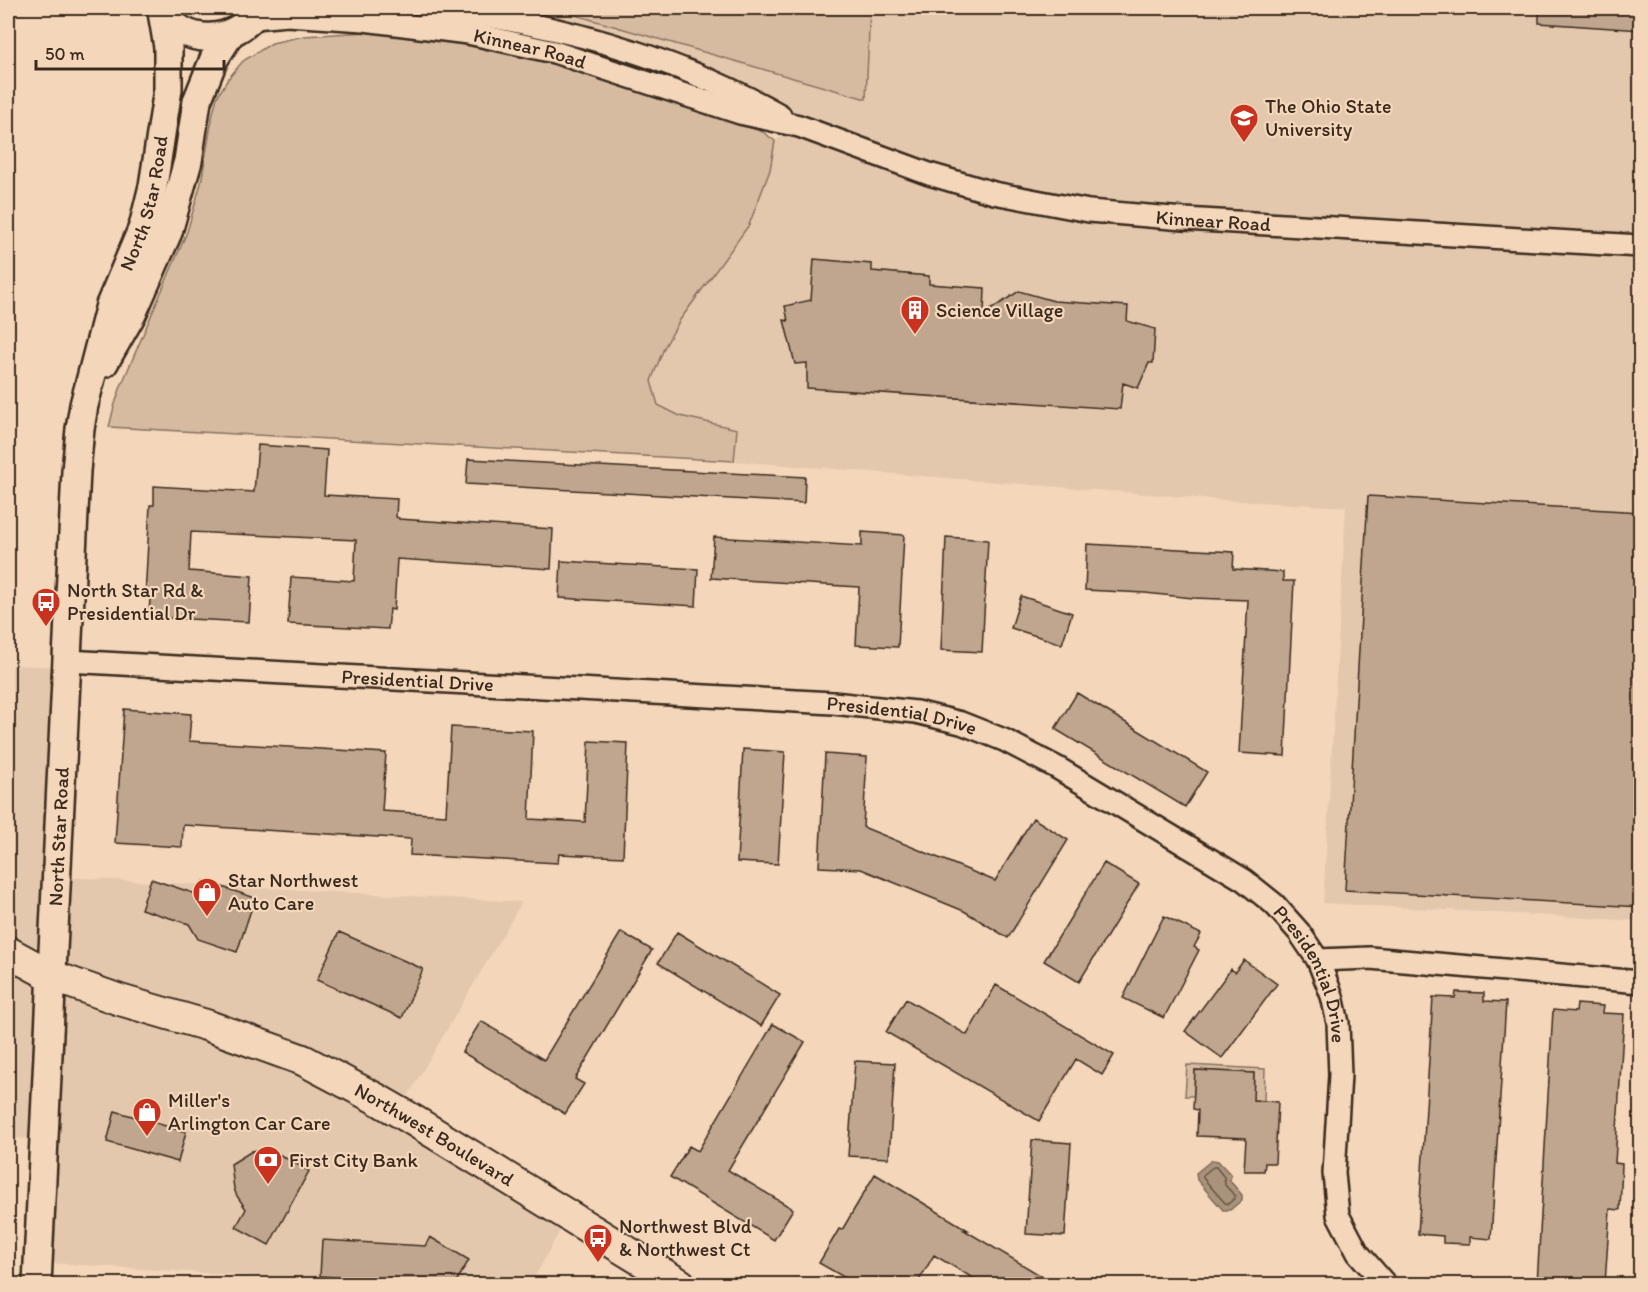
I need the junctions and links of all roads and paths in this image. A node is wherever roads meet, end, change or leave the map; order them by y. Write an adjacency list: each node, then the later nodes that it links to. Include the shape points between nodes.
1 (427, 8): 5 (street, Kinnear Road, via 567,32 666,62 746,96)
2 (161, 10): 4 (street, via 175,26 192,34 211,38); 7 (street, North Star Road, via 168,47 168,89 153,186 143,227 110,305)
3 (257, 13): 4 (street); 5 (street, Kinnear Road, via 364,20 468,33 554,52 740,113)
4 (230, 34): 7 (street, North Star Road, via 197,101 188,161 168,232 132,314)
5 (799, 126): 6 (street, Kinnear Road, via 895,163 994,193 1089,211)
6 (1641, 246)
7 (90, 387): 8 (street, North Star Road, via 76,471)
8 (67, 661): 10 (street, Presidential Drive, via 833,703 916,712 961,723 1026,751 1244,880 1274,904); 11 (street, North Star Road)
9 (8, 952): 11 (main road, Northwest Boulevard)
10 (1318, 960): 12 (street, via 1370,958); 15 (street, Presidential Drive, via 1338,1023 1340,1075 1334,1173 1338,1215 1358,1253)
11 (52, 976): 13 (main road, Northwest Boulevard, via 303,1060 399,1112); 14 (street, North Star Road)
12 (1641, 982)
13 (667, 1281)
14 (37, 1284)
15 (1385, 1284)

